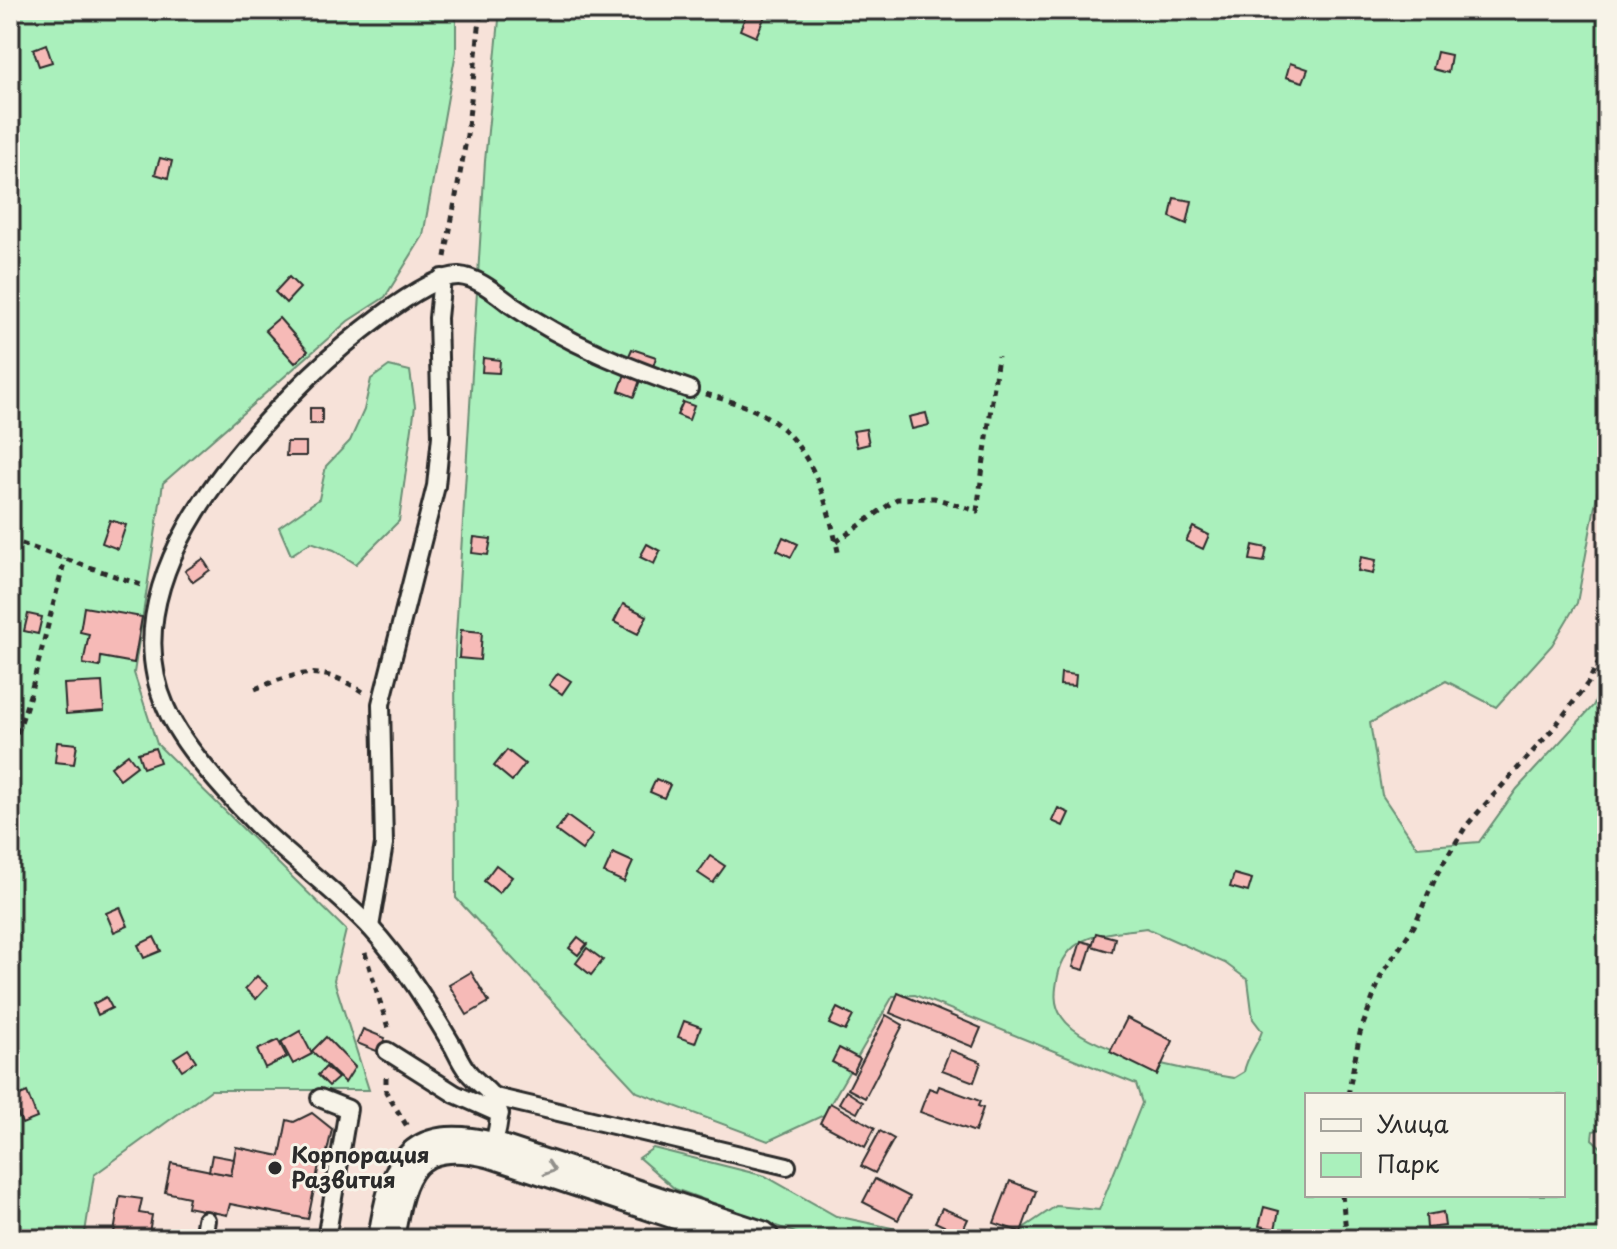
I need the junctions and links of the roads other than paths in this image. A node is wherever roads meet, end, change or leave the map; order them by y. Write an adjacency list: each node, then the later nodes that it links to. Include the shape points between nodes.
1 (442, 278): 2 (lane, via 462,276 482,284 581,347); 3 (lane, via 436,486 381,704 384,844); 3 (lane, via 396,305 314,372 267,419 175,546 159,591 154,667 166,708 185,740 255,822)
2 (689, 389)
3 (370, 927): 5 (lane, via 468,1072)
4 (387, 1051): 7 (lane, via 455,1094)
5 (495, 1097): 7 (lane); 9 (lane)
6 (320, 1098): 12 (lane, via 348,1109)
7 (500, 1114): 8 (lane)
8 (492, 1150): 13 (street, via 460,1144 426,1151 404,1169 392,1199); 14 (street, one-way to 14)
9 (787, 1166)
10 (206, 1220): 11 (lane)
11 (203, 1239)
12 (326, 1239)
13 (386, 1239)
14 (761, 1239)

